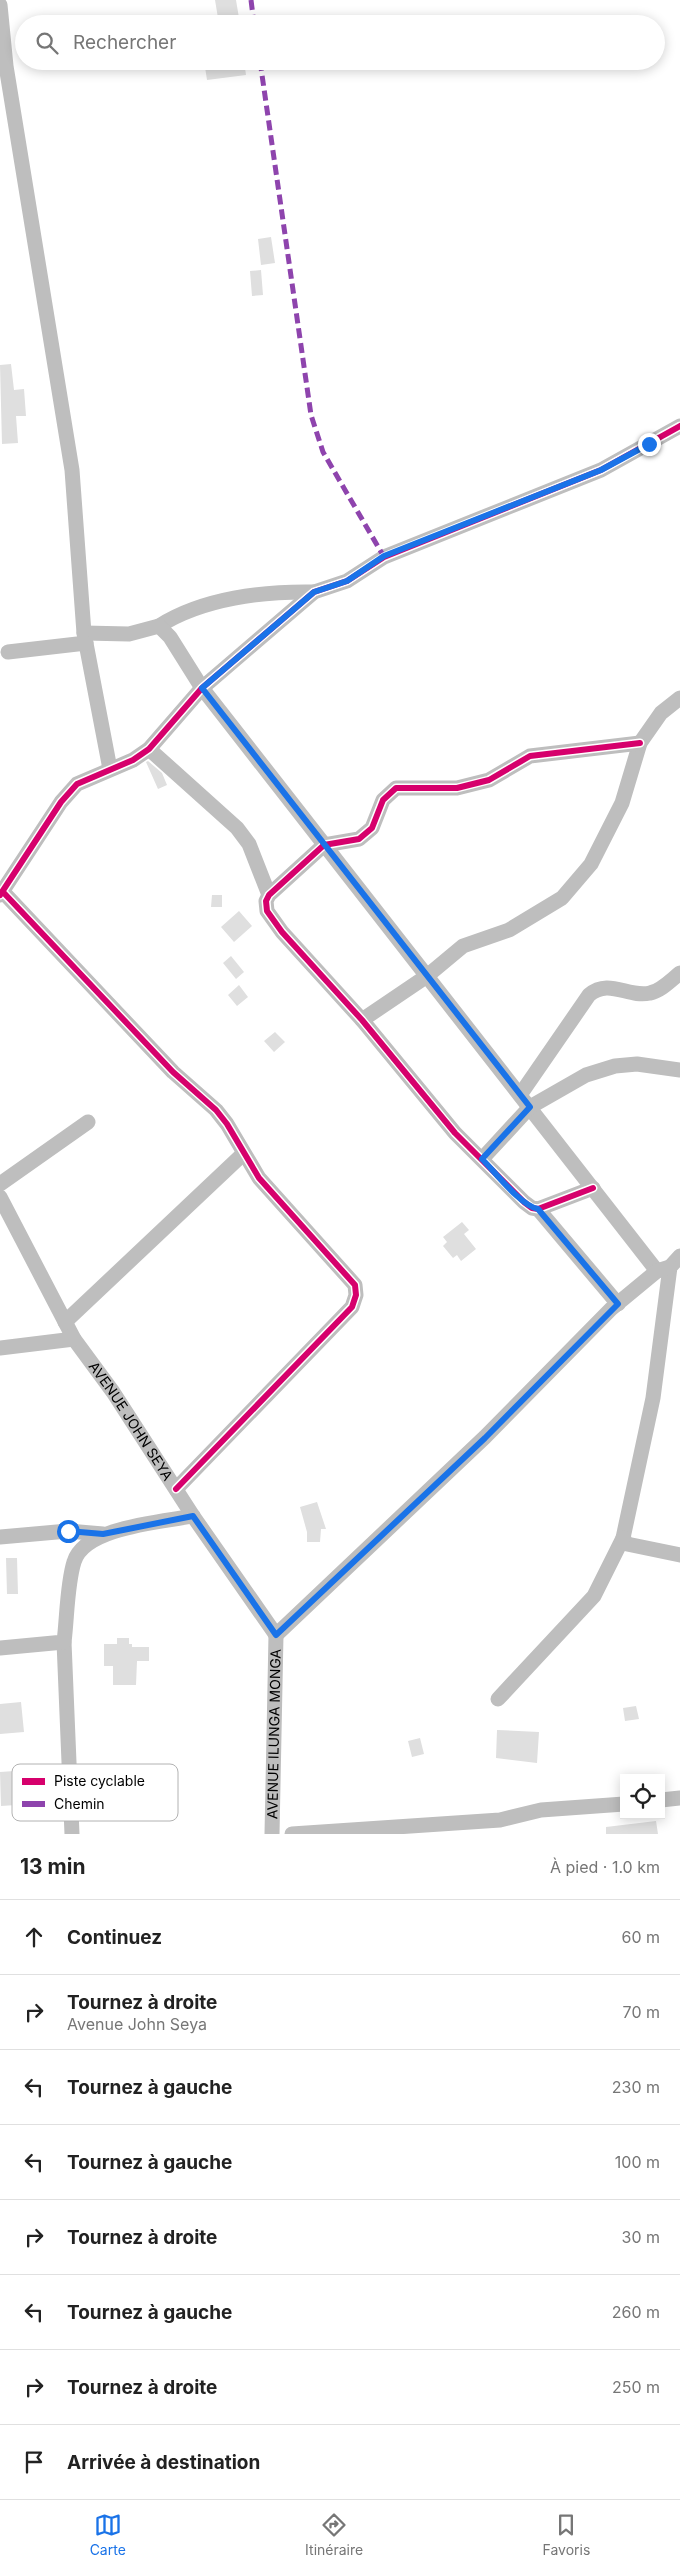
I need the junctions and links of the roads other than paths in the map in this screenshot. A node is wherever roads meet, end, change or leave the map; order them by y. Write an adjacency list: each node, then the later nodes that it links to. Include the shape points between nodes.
1 (0, 6): 5 (street, via 8,76 72,470)
2 (680, 426): 3 (street, via 601,470 384,556 347,581)
3 (314, 592): 4 (street, via 240,598 176,615); 7 (street)
4 (159, 626): 5 (street, via 129,634); 7 (street, via 170,637)
5 (85, 638): 6 (street); 11 (street)
6 (8, 652)
7 (202, 688): 10 (street); 12 (street)
8 (680, 698): 9 (street, via 661,713)
9 (640, 743): 12 (street, via 530,756 489,780 457,788 396,788 383,800 372,828 360,839); 16 (street, via 618,811 591,864 562,898 509,930 464,946)
10 (149, 748): 11 (street, via 133,760); 14 (street, via 237,828 248,844)
11 (110, 768): 13 (street, via 77,784 61,802)
12 (324, 845): 14 (street); 16 (street)
13 (2, 894): 22 (street, via 173,1072 216,1110)
14 (268, 895): 17 (street, via 267,911 282,932)
15 (680, 973): 19 (street, via 649,994 605,987 596,989)
16 (427, 976): 17 (street); 19 (street)
17 (362, 1020): 23 (street, via 455,1134)
18 (680, 1070): 20 (street, via 637,1064 615,1066 586,1075)
19 (520, 1094): 20 (street)
20 (530, 1107): 23 (street); 25 (street)
21 (88, 1122): 24 (street)
22 (243, 1154): 30 (street); 33 (street, via 259,1178 355,1284 356,1295 352,1307)
23 (482, 1159): 27 (street, via 524,1202)
24 (0, 1184)
25 (593, 1188): 27 (street); 28 (street)
26 (0, 1197): 30 (street, AVENUE JOHN SEYA)
27 (538, 1209): 29 (street)
28 (669, 1264): 29 (street); 37 (street, via 653,1398)
29 (618, 1304): 39 (street, via 485,1438)
30 (66, 1322): 31 (street, AVENUE JOHN SEYA)
31 (74, 1339): 32 (street); 33 (street, AVENUE JOHN SEYA)
32 (0, 1348)
33 (176, 1489): 34 (street, AVENUE JOHN SEYA)
34 (193, 1516): 35 (street); 39 (street, AVENUE JOHN SEYA)
35 (103, 1534): 36 (street, via 68,1531); 40 (street, via 85,1545 74,1561)
36 (0, 1537)
37 (623, 1538): 38 (street, via 627,1544); 42 (street, via 594,1596)
38 (680, 1555)
39 (276, 1635): 50 (street, AVENUE ILUNGA MONGA)
40 (64, 1642): 41 (street); 43 (street)
41 (0, 1648)
42 (498, 1699)
43 (69, 1764)
44 (680, 1798): 45 (street)
45 (665, 1800)
46 (620, 1804): 48 (street, via 541,1810)
47 (71, 1821): 49 (street)
48 (501, 1827): 51 (street)
49 (72, 1834)
50 (272, 1834)
51 (292, 1834)

